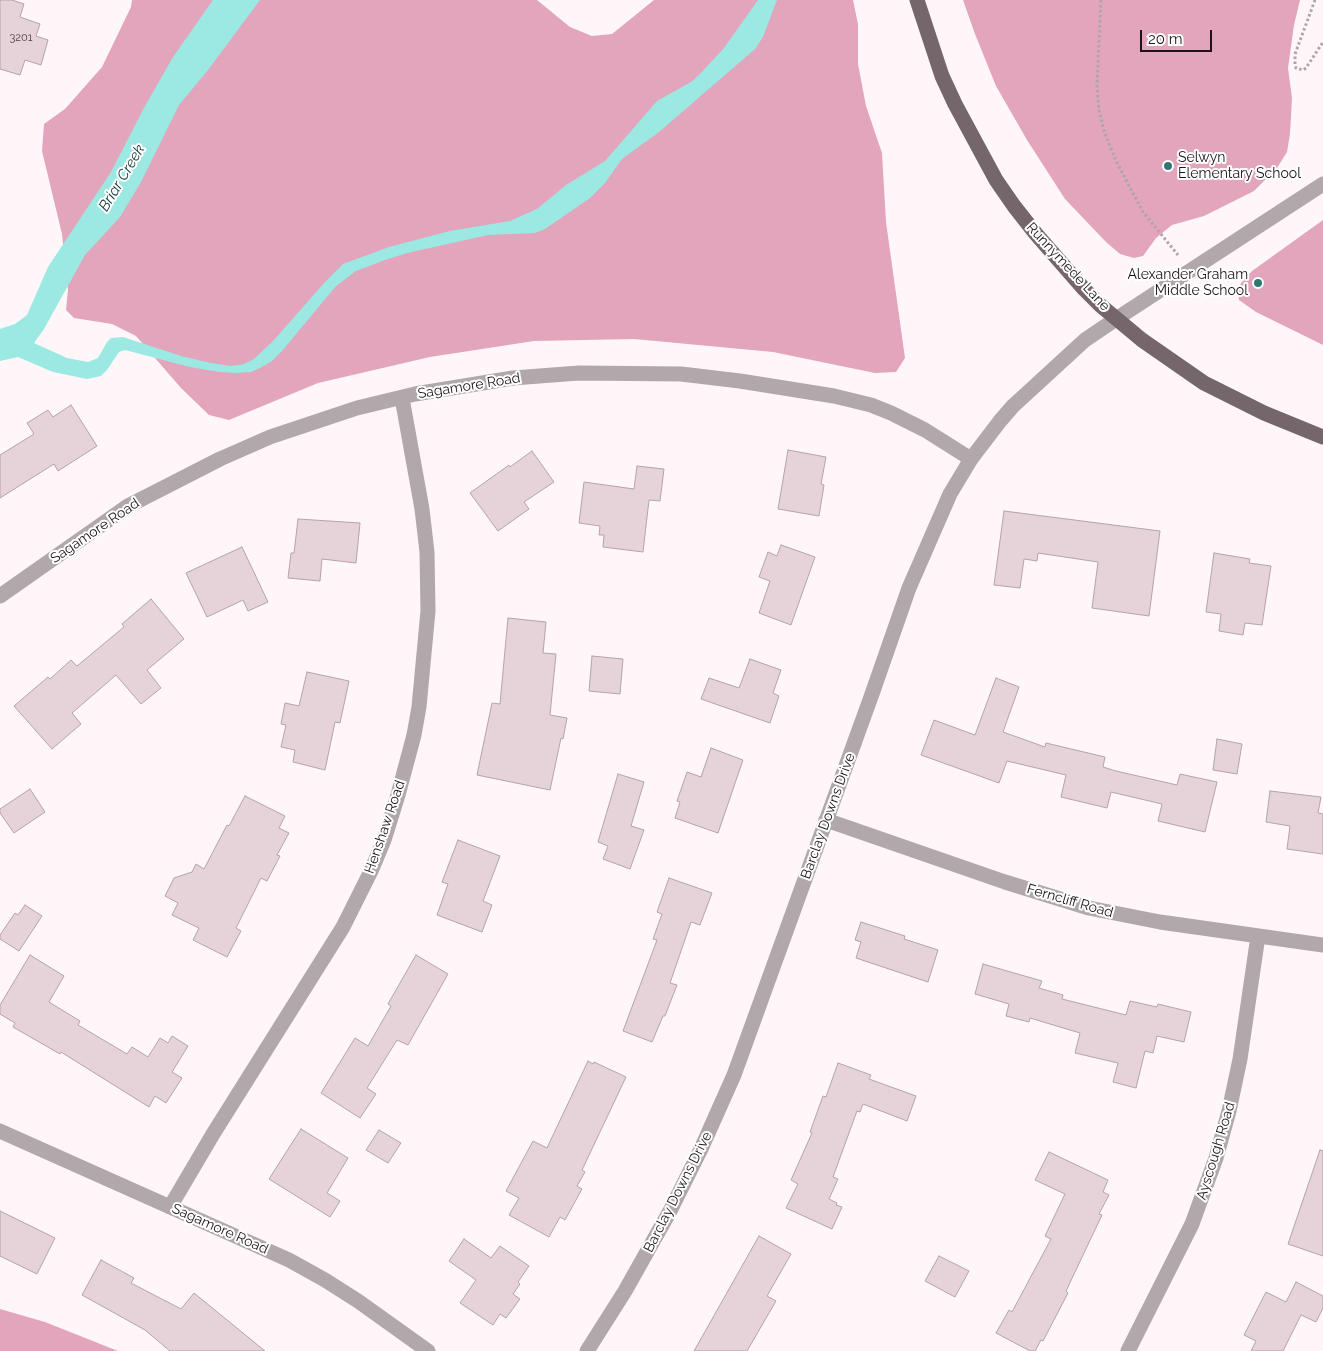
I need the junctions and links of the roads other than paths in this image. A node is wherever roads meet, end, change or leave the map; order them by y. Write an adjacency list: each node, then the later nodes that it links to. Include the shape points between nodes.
1 (917, 0): 3 (main road, Runnymede Lane, via 942,76 996,180 1058,261)
2 (1323, 184): 3 (street, Barclay Downs Drive)
3 (1116, 318): 5 (main road, Runnymede Lane, via 1161,354 1212,387); 6 (street, Barclay Downs Drive, via 1085,340 1029,391 1000,421)
4 (402, 398): 6 (street, Sagamore Road, via 474,383 545,375 709,376 805,390 871,405 919,426); 7 (street, Sagamore Road, via 357,408 280,433 220,459 128,506); 12 (street, Henshaw Road, via 422,509 428,611 416,726 398,795 372,871 343,927)
5 (1323, 437)
6 (971, 459): 8 (street, Barclay Downs Drive, via 950,494 909,588)
7 (0, 596)
8 (826, 820): 9 (street, Ferncliff Road, via 1068,903 1118,915); 14 (street, Barclay Downs Drive, via 754,1024 719,1111 666,1219)
9 (1258, 936): 10 (street, Ferncliff Road); 15 (street, Ayscough Road, via 1239,1067 1216,1158 1192,1224)
10 (1323, 945)
11 (0, 1132): 12 (street, Sagamore Road)
12 (170, 1207): 13 (street, Sagamore Road, via 314,1274)
13 (428, 1351)
14 (587, 1351)
15 (1128, 1351)

